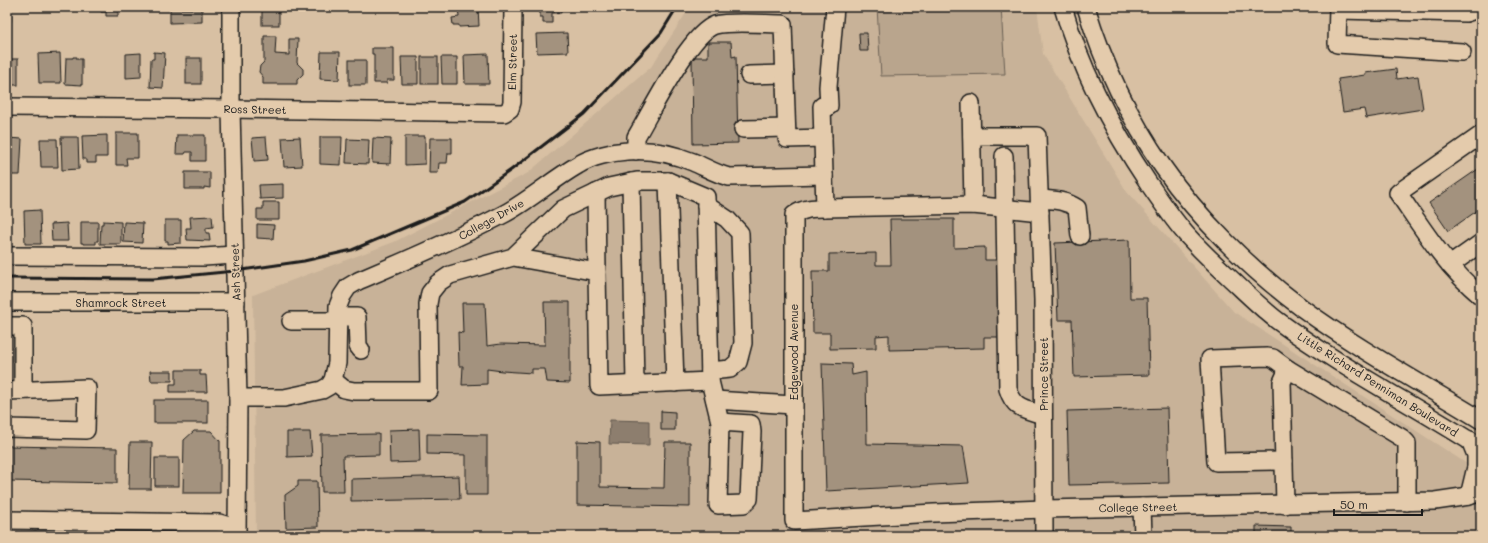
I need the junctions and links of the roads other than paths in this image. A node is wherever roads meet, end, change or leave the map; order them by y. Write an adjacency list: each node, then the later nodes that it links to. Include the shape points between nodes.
1 (231, 7): 13 (street, Ash Street)
2 (513, 7): 14 (street, Elm Street, via 512,102 510,109)
3 (836, 7): 19 (street)
4 (1063, 7): 59 (street, Little Richard Penniman Boulevard, via 1070,33 1108,119 1169,214 1202,251 1246,294 1326,354)
5 (1086, 7): 56 (street, Little Richard Penniman Boulevard, via 1119,92 1135,122 1163,167 1223,238 1274,286 1303,309)
6 (1478, 7): 7 (street, via 1466,12)
7 (1338, 8): 8 (street, via 1337,44)
8 (1462, 52)
9 (785, 74): 10 (street); 15 (street); 20 (street, via 783,24 715,25 698,37 687,50 636,137)
10 (749, 75)
11 (971, 103): 18 (street)
12 (7, 107): 13 (street, Ross Street)
13 (231, 109): 14 (street, Ross Street); 34 (street, Ash Street)
14 (504, 114)
15 (786, 128): 16 (street); 19 (street, via 787,139)
16 (743, 130)
17 (1481, 135): 37 (street, via 1398,193)
18 (972, 136): 28 (street); 29 (street, Prince Street, via 1037,136)
19 (823, 138): 23 (street)
20 (636, 151): 22 (street, College Drive, via 672,155); 42 (street, College Drive, via 600,156 579,164 510,210 476,229 358,281 348,287 342,296 338,306)
21 (1004, 156): 31 (street)
22 (720, 175): 23 (street, College Drive); 27 (street)
23 (824, 175): 30 (street)
24 (668, 181): 25 (street); 27 (street); 49 (street)
25 (631, 182): 26 (street); 50 (street)
26 (596, 193): 36 (street, via 563,210); 38 (street)
27 (706, 201): 47 (street); 47 (street, via 740,234 743,343 738,362 730,369)
28 (973, 205): 30 (street); 31 (street)
29 (1040, 206): 31 (street); 32 (street, via 1059,200 1077,208); 55 (street, Prince Street)
30 (825, 208): 54 (street, Edgewood Avenue, via 807,209 794,215)
31 (1004, 208): 55 (street, via 1008,389 1019,407)
32 (1080, 236)
33 (1481, 243): 37 (street)
34 (234, 255): 35 (street); 41 (street, Ash Street)
35 (7, 256)
36 (513, 257): 38 (street); 48 (street, via 450,275 438,283 430,293 429,391 354,391 344,389)
37 (1450, 265): 39 (street)
38 (597, 272): 50 (street, via 599,386)
39 (1481, 296)
40 (7, 302): 41 (street, Shamrock Street)
41 (236, 302): 52 (street, Ash Street)
42 (338, 319): 43 (street); 45 (street, via 357,317 358,346); 48 (street, College Drive, via 337,363)
43 (291, 321)
44 (7, 326): 51 (street, via 24,326)
45 (361, 350)
46 (1288, 369): 60 (street, via 1282,382); 60 (street, via 1273,358 1267,357 1210,359 1216,462); 62 (street, via 1407,443)
47 (710, 376): 49 (street); 53 (street)
48 (333, 380): 52 (street, via 322,390 284,398)
49 (675, 383): 50 (street)
50 (635, 384)
51 (15, 390): 58 (street, via 87,388 86,430)
52 (238, 398): 70 (street, Ash Street)
53 (715, 400): 54 (street); 57 (street)
54 (793, 405): 67 (street, Edgewood Avenue)
55 (1043, 415): 65 (street, Prince Street)
56 (1481, 420)
57 (720, 422): 57 (street, via 751,424 749,499 744,504 718,505)
58 (7, 428)
59 (1475, 444): 61 (street)
60 (1284, 461): 63 (street)
61 (1475, 494): 62 (street, College Street, via 1435,502)
62 (1408, 502): 63 (street, College Street)
63 (1285, 504): 64 (street, College Street)
64 (1142, 507): 65 (street, College Street); 72 (street)
65 (1044, 509): 67 (street, College Street); 71 (street, Prince Street)
66 (7, 520): 68 (street)
67 (794, 521)
68 (149, 523): 69 (street); 70 (street, via 219,523 229,526)
69 (204, 536)
70 (237, 536)
71 (1044, 536)
72 (1144, 536)

